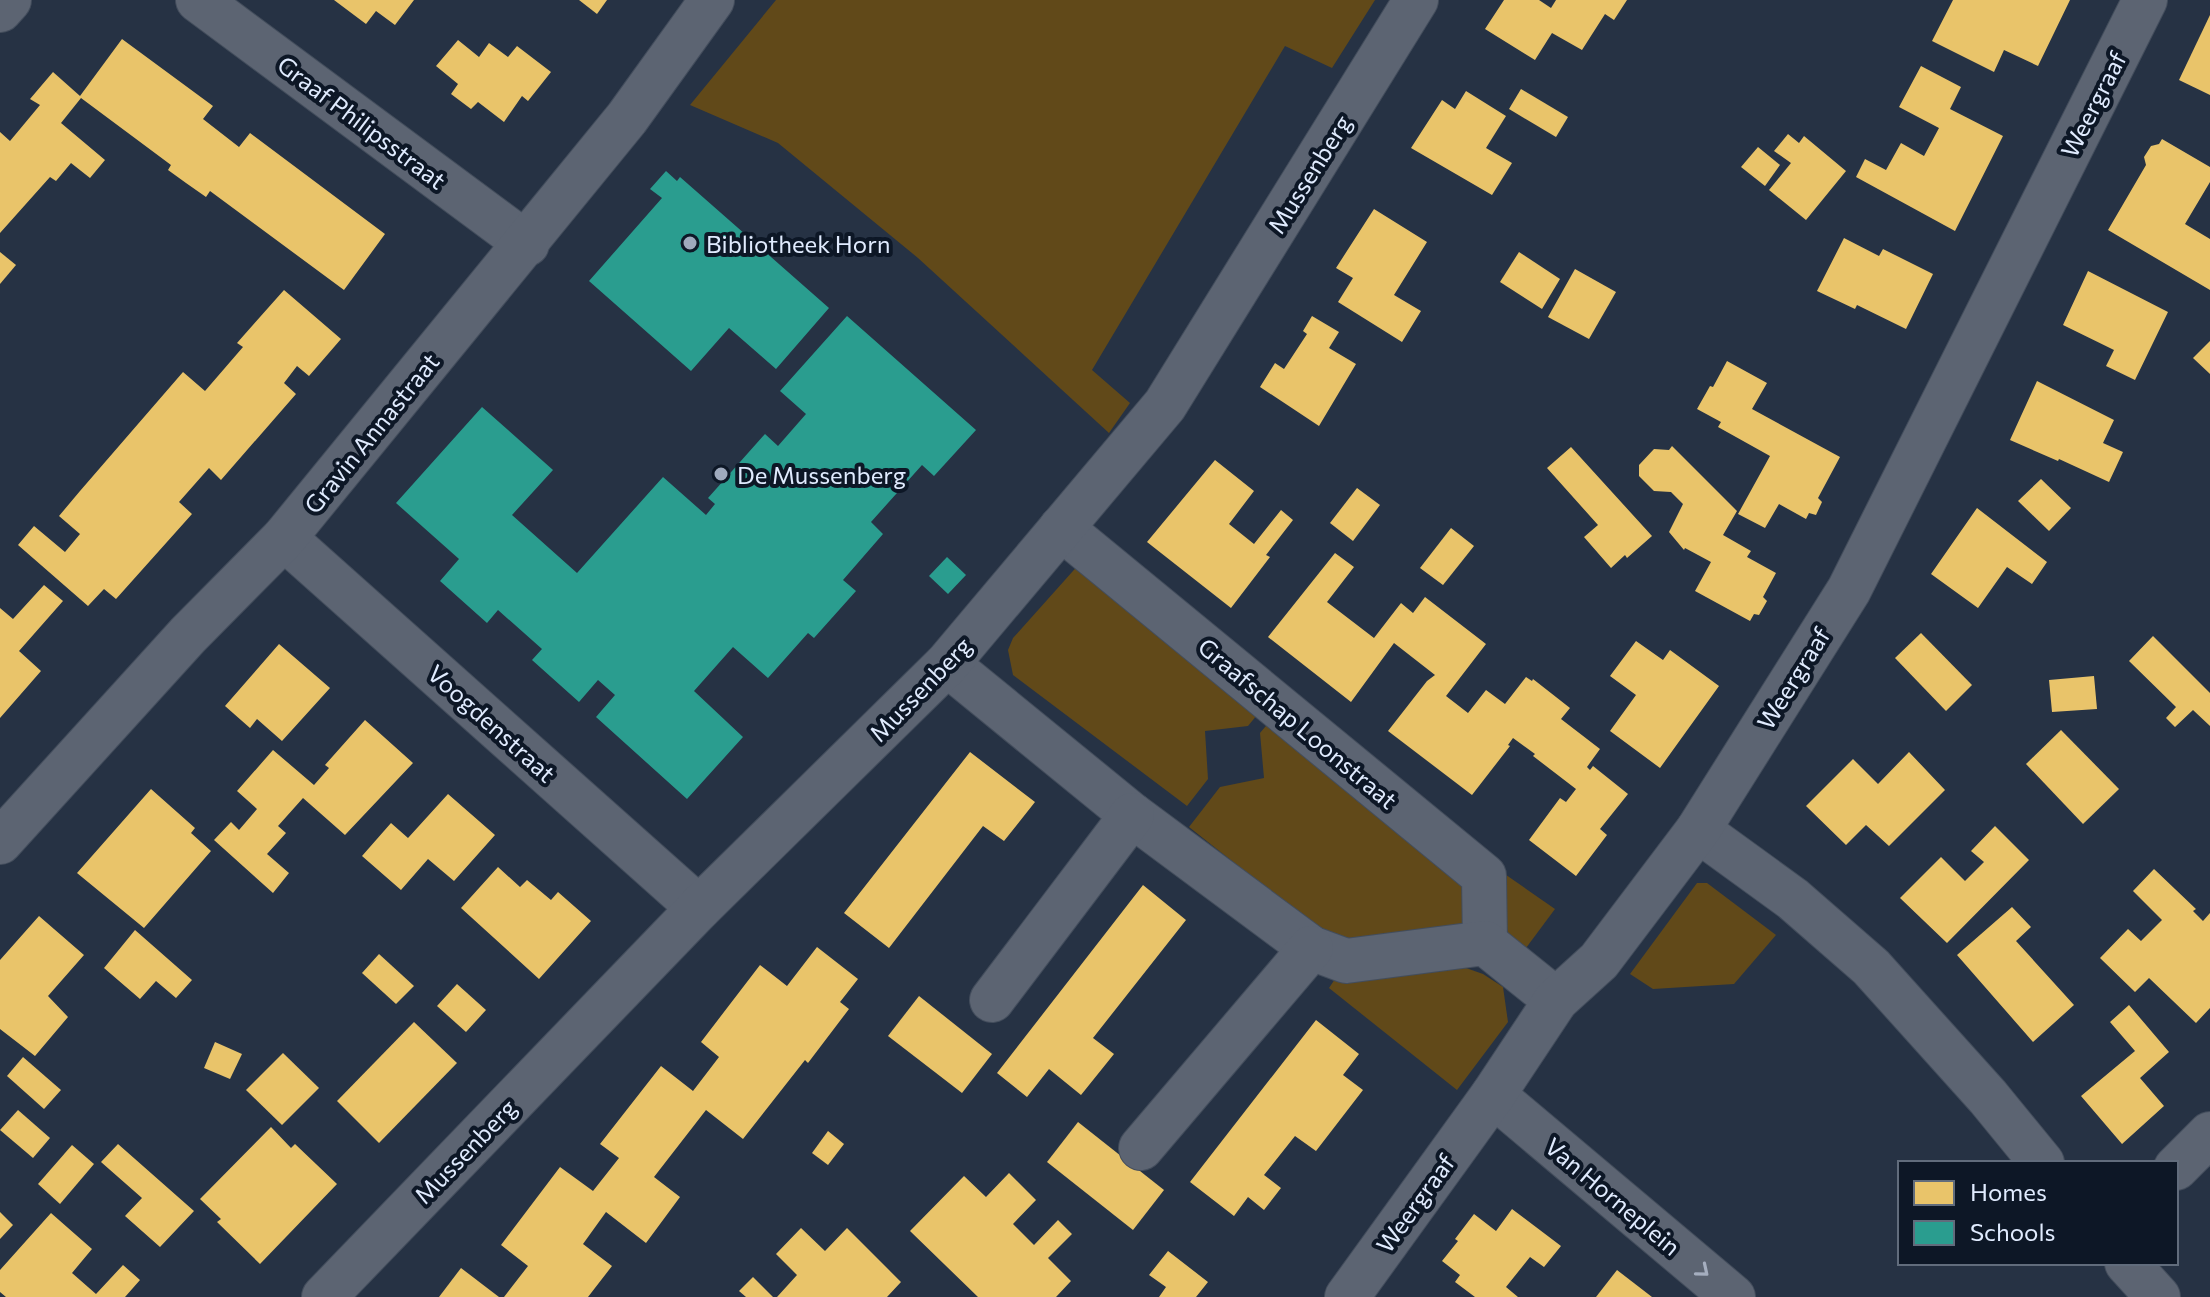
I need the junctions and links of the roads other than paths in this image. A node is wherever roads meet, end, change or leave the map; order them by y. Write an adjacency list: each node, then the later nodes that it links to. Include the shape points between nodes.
1 (9, 0): 6 (street)
2 (198, 0): 7 (street, Graaf Philipsstraat)
3 (712, 0): 7 (street, Gravin Annastraat)
4 (1416, 0): 8 (street, Mussenberg, via 1165,405)
5 (2145, 0): 12 (street, Weergraaf, via 1849,590)
6 (0, 10)
7 (527, 244): 9 (street, Gravin Annastraat)
8 (1061, 528): 10 (street, Mussenberg); 15 (street, Graafschap Loonstraat, via 1484,876)
9 (284, 538): 13 (street, Gravin Annastraat); 14 (street, Voogdenstraat)
10 (947, 664): 11 (street); 14 (street, Mussenberg)
11 (1132, 815): 16 (street); 17 (street)
12 (1698, 830): 18 (street, Weergraaf, via 1599,961); 22 (street, via 1793,899 1871,967)
13 (0, 842)
14 (699, 908): 25 (street, Mussenberg)
15 (1485, 943): 16 (street, via 1346,961); 18 (street)
16 (1311, 948): 21 (street)
17 (992, 1000)
18 (1556, 1000): 19 (street, Weergraaf)
19 (1493, 1095): 26 (street, Weergraaf); 27 (street, Van Horneplein, one-way to 27)
20 (2210, 1134): 23 (street)
21 (1141, 1148)
22 (2040, 1161)
23 (2178, 1166)
24 (2129, 1265): 28 (street)
25 (324, 1297)
26 (1347, 1297)
27 (1733, 1297)
28 (2158, 1297)

